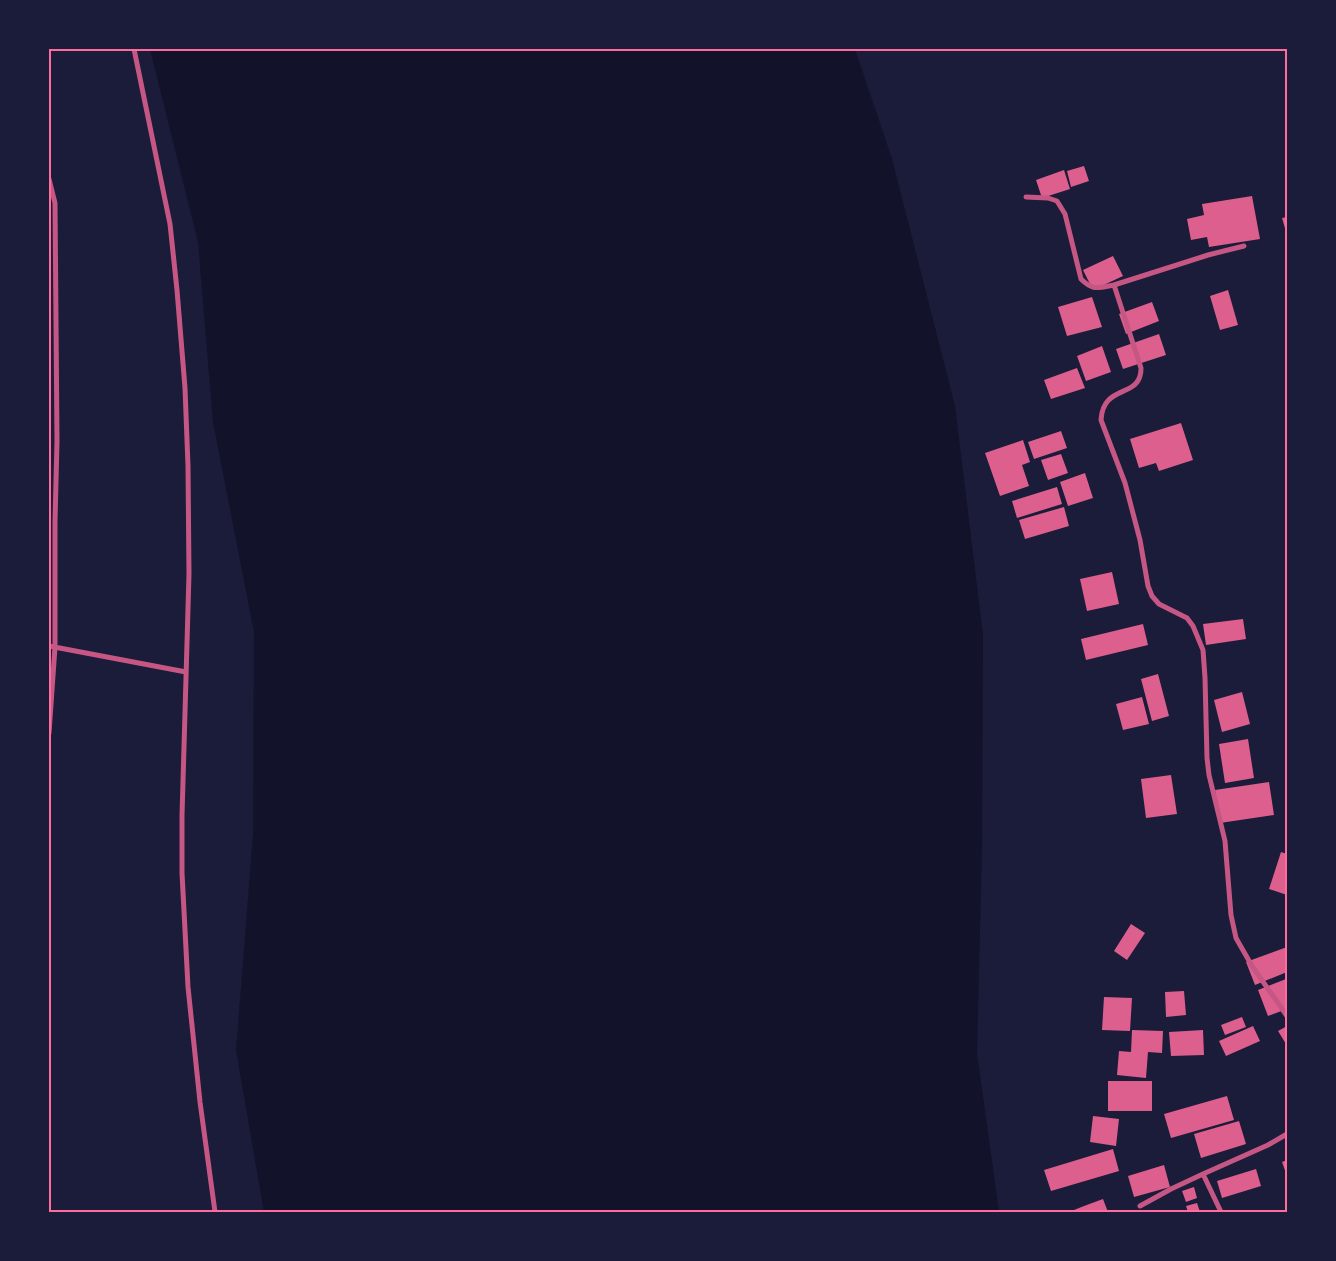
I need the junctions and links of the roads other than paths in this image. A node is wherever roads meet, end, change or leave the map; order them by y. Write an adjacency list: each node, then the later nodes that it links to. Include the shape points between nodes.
1 (134, 49): 7 (street, via 169,216 177,290 188,466)
2 (49, 178): 6 (street, via 55,203 57,431)
3 (1026, 197): 5 (street, via 1048,198 1057,202 1065,214 1081,279 1088,286)
4 (1244, 246): 5 (street)
5 (1114, 285): 9 (street, via 1142,368 1137,382 1105,404 1101,420 1125,484 1152,596 1159,604 1187,618 1203,650 1207,758 1225,841 1236,938)
6 (52, 646): 7 (street); 8 (street)
7 (186, 672): 13 (street, via 182,816 185,934 200,1102)
8 (49, 733)
9 (1287, 1016)
10 (1287, 1134): 11 (street)
11 (1203, 1174): 12 (street); 14 (street)
12 (1140, 1206)
13 (215, 1212)
14 (1221, 1212)

